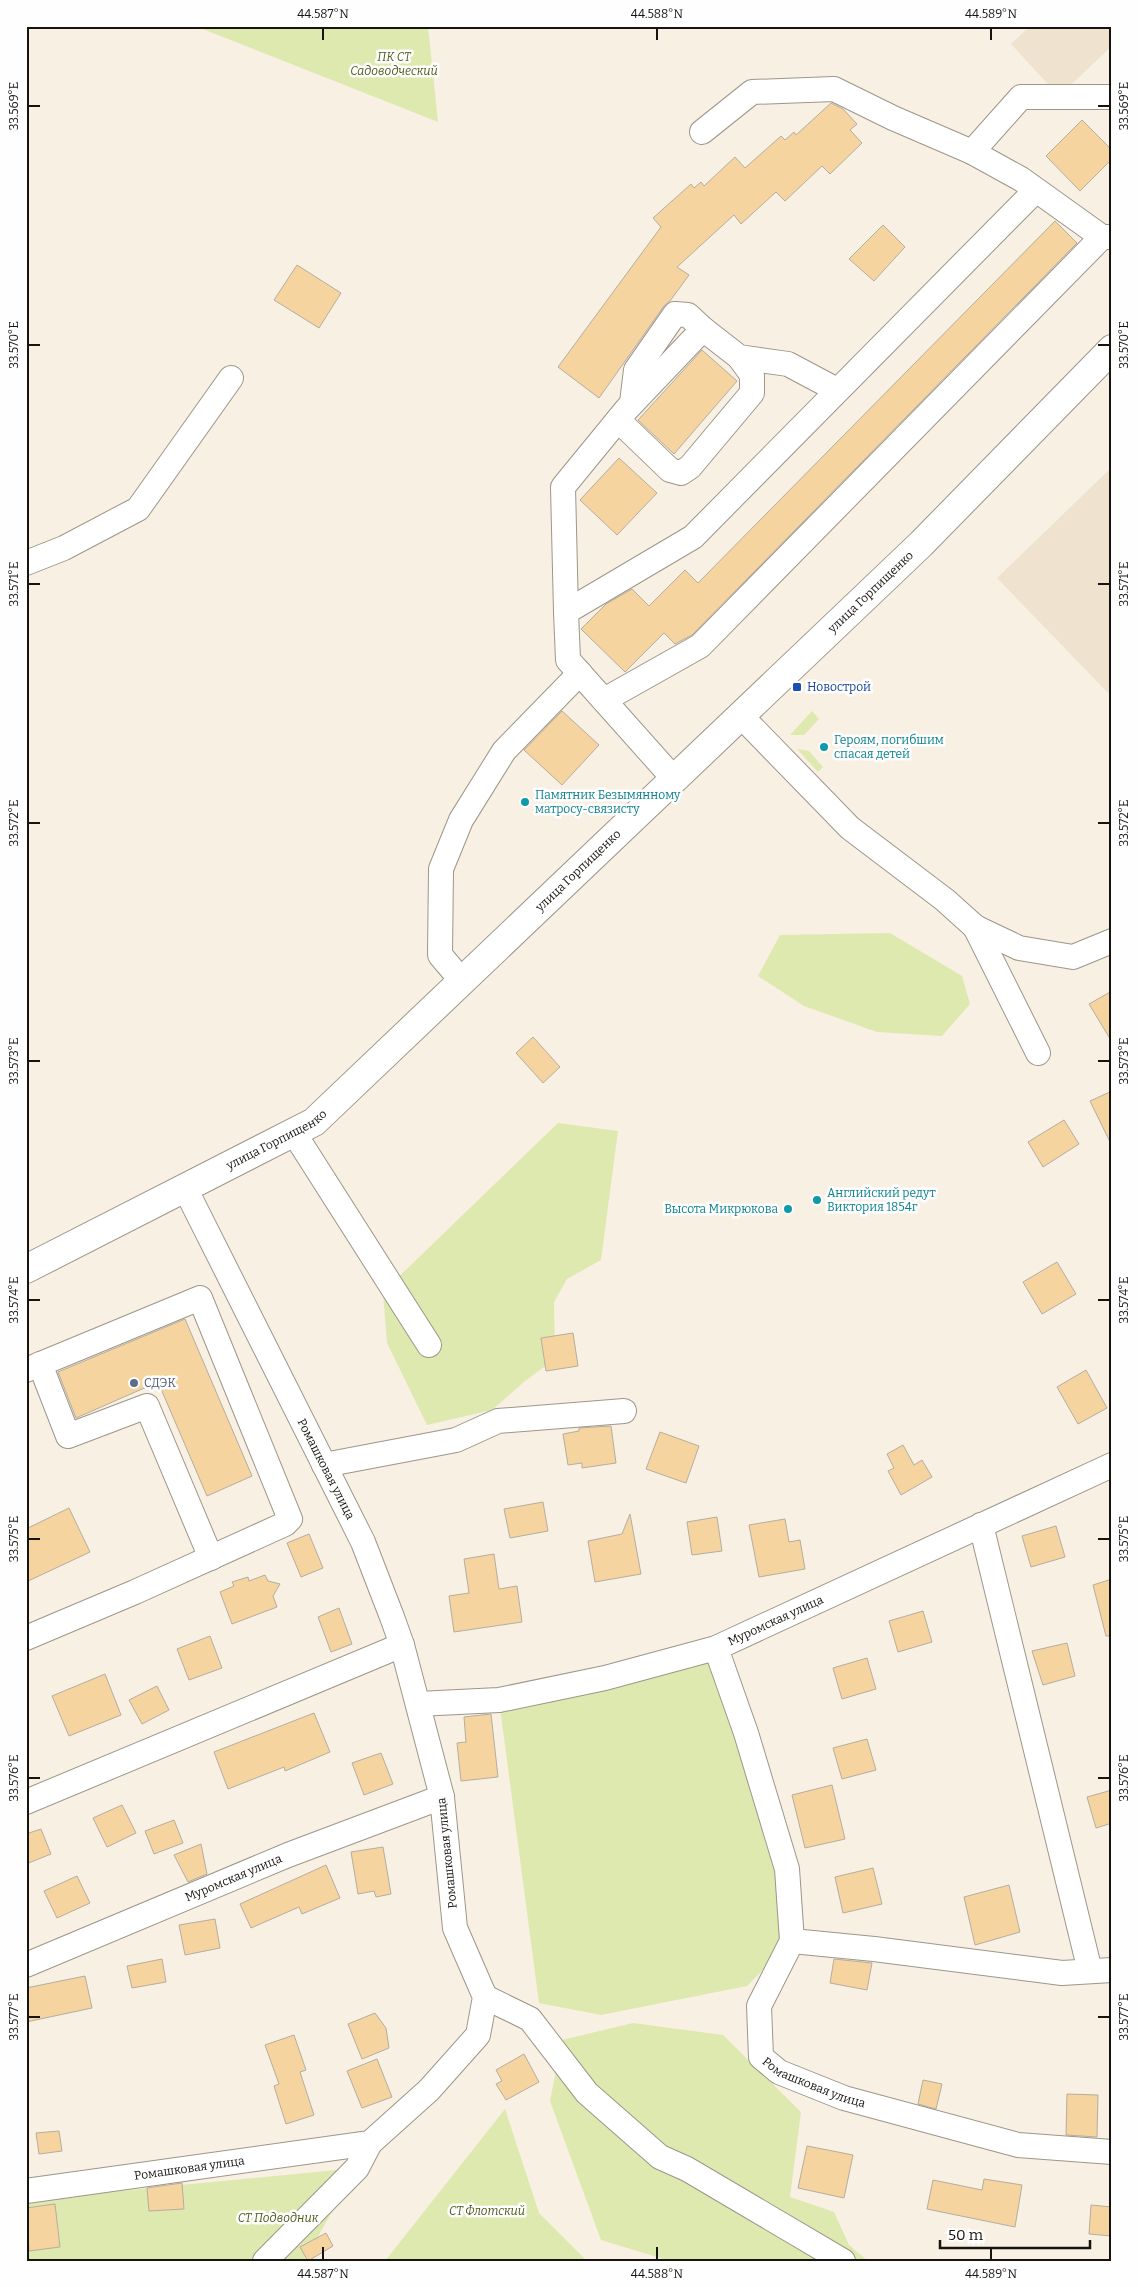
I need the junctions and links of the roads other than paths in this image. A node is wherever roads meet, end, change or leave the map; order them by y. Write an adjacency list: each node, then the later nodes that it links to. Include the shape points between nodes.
1 (1112, 97): 3 (street, via 1021,97)
2 (702, 132): 3 (street, via 752,92 834,89)
3 (972, 152): 4 (street)
4 (1035, 191): 5 (street); 9 (street)
5 (1107, 237): 14 (street, via 700,646)
6 (1112, 349): 15 (main road, улица Горпищенко, via 921,544)
7 (740, 357): 9 (street, via 788,364); 10 (street, via 703,329); 10 (street, via 752,375 752,393 690,467 681,473 670,470)
8 (232, 378): 11 (street, via 138,509 64,548)
9 (837, 390): 12 (street, via 693,538)
10 (625, 411): 12 (street, via 563,487)
11 (26, 563)
12 (566, 612): 13 (street, via 568,660)
13 (580, 673): 14 (street); 19 (street, via 504,751 461,820 441,870 440,956)
14 (604, 700): 16 (street)
15 (741, 716): 16 (main road, улица Горпищенко); 17 (street, via 850,828 945,900)
16 (674, 779): 19 (main road, улица Горпищенко)
17 (975, 927): 18 (street, via 1018,948 1073,957); 20 (street)
18 (1112, 941)
19 (462, 982): 21 (main road, улица Горпищенко, via 314,1122)
20 (1038, 1053)
21 (294, 1133): 22 (main road, улица Горпищенко); 24 (street)
22 (185, 1188): 23 (main road, улица Горпищенко); 27 (street, Ромашковая улица)
23 (26, 1269)
24 (429, 1345)
25 (33, 1367): 30 (street, via 68,1436 147,1406); 30 (street, via 200,1298 290,1519)
26 (624, 1411): 27 (street, via 498,1421 456,1440)
27 (324, 1465): 32 (street, Ромашковая улица, via 363,1542)
28 (1112, 1465): 29 (street, Муромская улица)
29 (981, 1525): 33 (street, Муромская улица); 39 (street)
30 (211, 1558): 31 (street)
31 (26, 1638)
32 (402, 1645): 34 (street, Ромашковая улица); 36 (street)
33 (716, 1648): 34 (street, Муромская улица, via 605,1678 500,1700); 37 (street, via 746,1733 787,1869)
34 (418, 1704): 35 (street, Ромашковая улица)
35 (442, 1797): 38 (street, Муромская улица, via 288,1855); 40 (street, Ромашковая улица, via 455,1928)
36 (26, 1802)
37 (792, 1941): 39 (street, via 1062,1973); 42 (street, Ромашковая улица, via 758,2006 761,2058 779,2072 844,2098 1018,2145)
38 (26, 1965)
39 (1101, 1971)
40 (485, 1997): 41 (street, via 478,2035 429,2090); 45 (street, via 530,2020 587,2093 660,2157 687,2169)
41 (370, 2143): 43 (street, Ромашковая улица); 44 (street, via 357,2168)
42 (1112, 2152)
43 (26, 2191)
44 (265, 2261)
45 (843, 2261)

